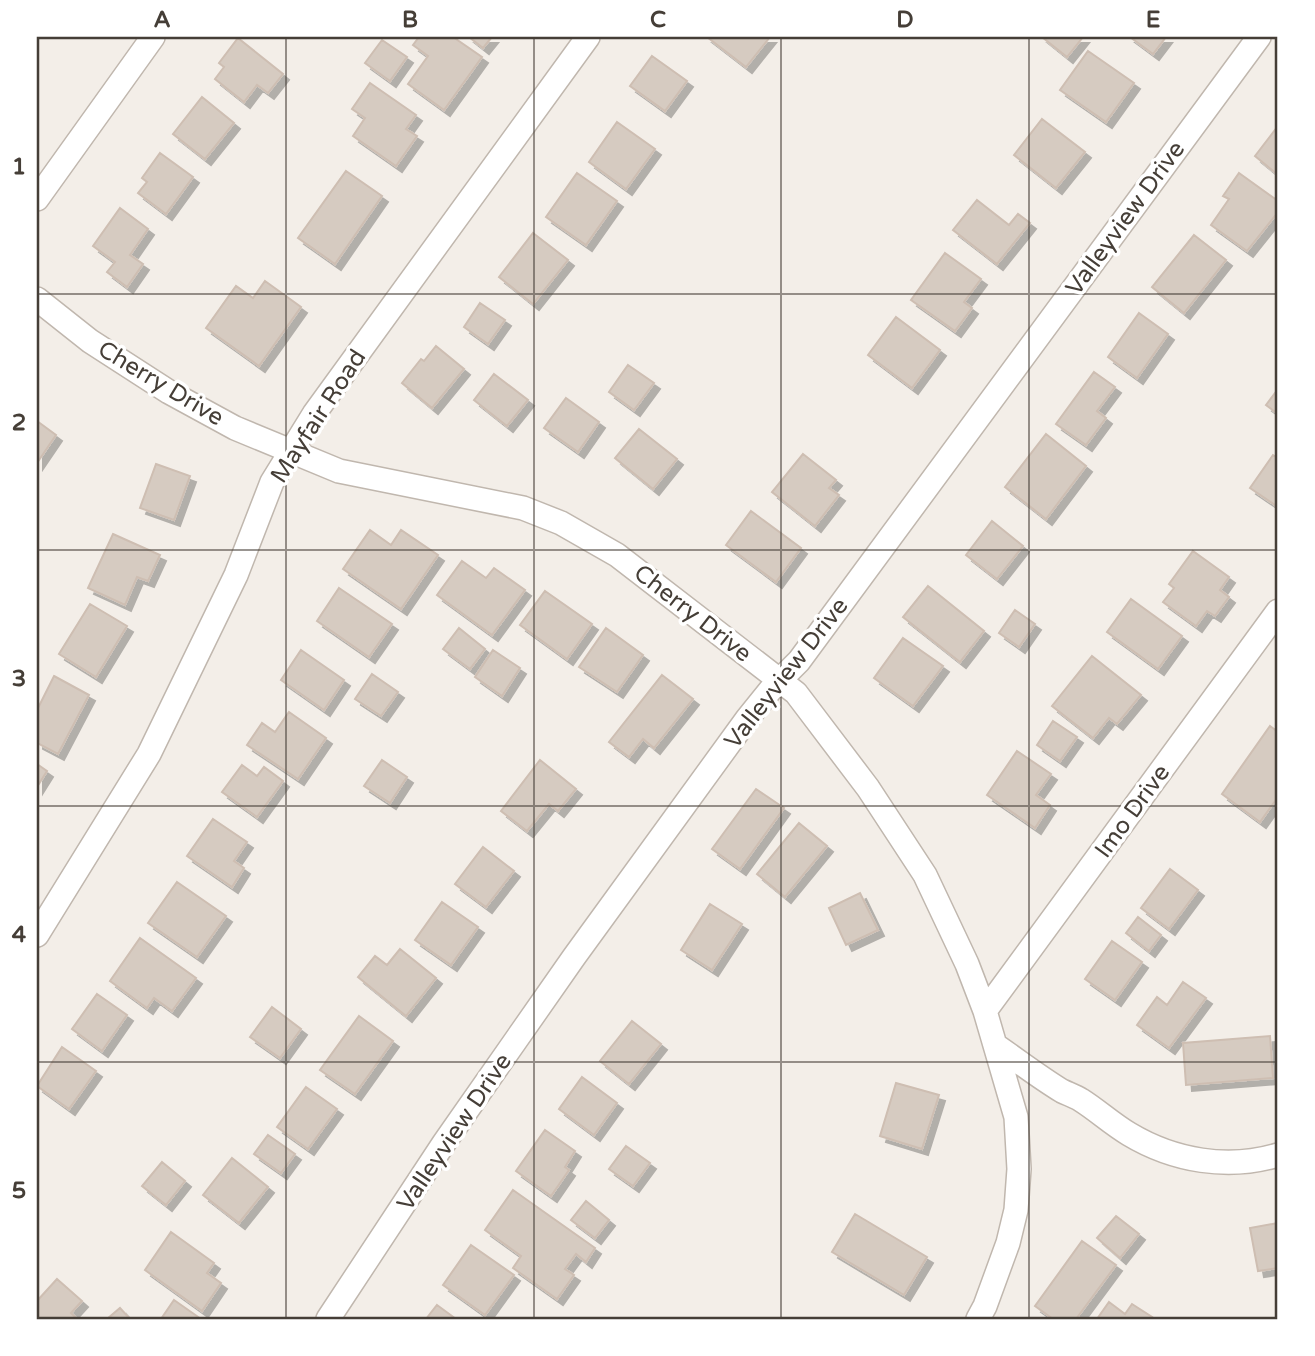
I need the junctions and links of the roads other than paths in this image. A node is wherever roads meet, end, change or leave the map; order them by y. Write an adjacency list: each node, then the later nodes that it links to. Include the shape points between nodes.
1 (153, 37): 4 (street)
2 (588, 37): 6 (street, Mayfair Road)
3 (1259, 37): 8 (street, Valleyview Drive, via 807,650)
4 (37, 199)
5 (37, 299): 6 (street, Cherry Drive, via 90,341 169,392)
6 (290, 451): 8 (street, Cherry Drive, via 339,471 523,508 561,523 617,555); 9 (street, Mayfair Road, via 149,754)
7 (1278, 611): 10 (street, Imo Drive)
8 (780, 680): 10 (street, Cherry Drive, via 829,735 925,875); 13 (street, Valleyview Drive, via 574,957)
9 (37, 935)
10 (985, 1011): 11 (street, Cherry Drive)
11 (995, 1045): 12 (street, via 1128,1134 1160,1150 1218,1163); 14 (street, Cherry Drive, via 1016,1117 1019,1169 1008,1244)
12 (1278, 1155)
13 (328, 1319)
14 (978, 1319)

